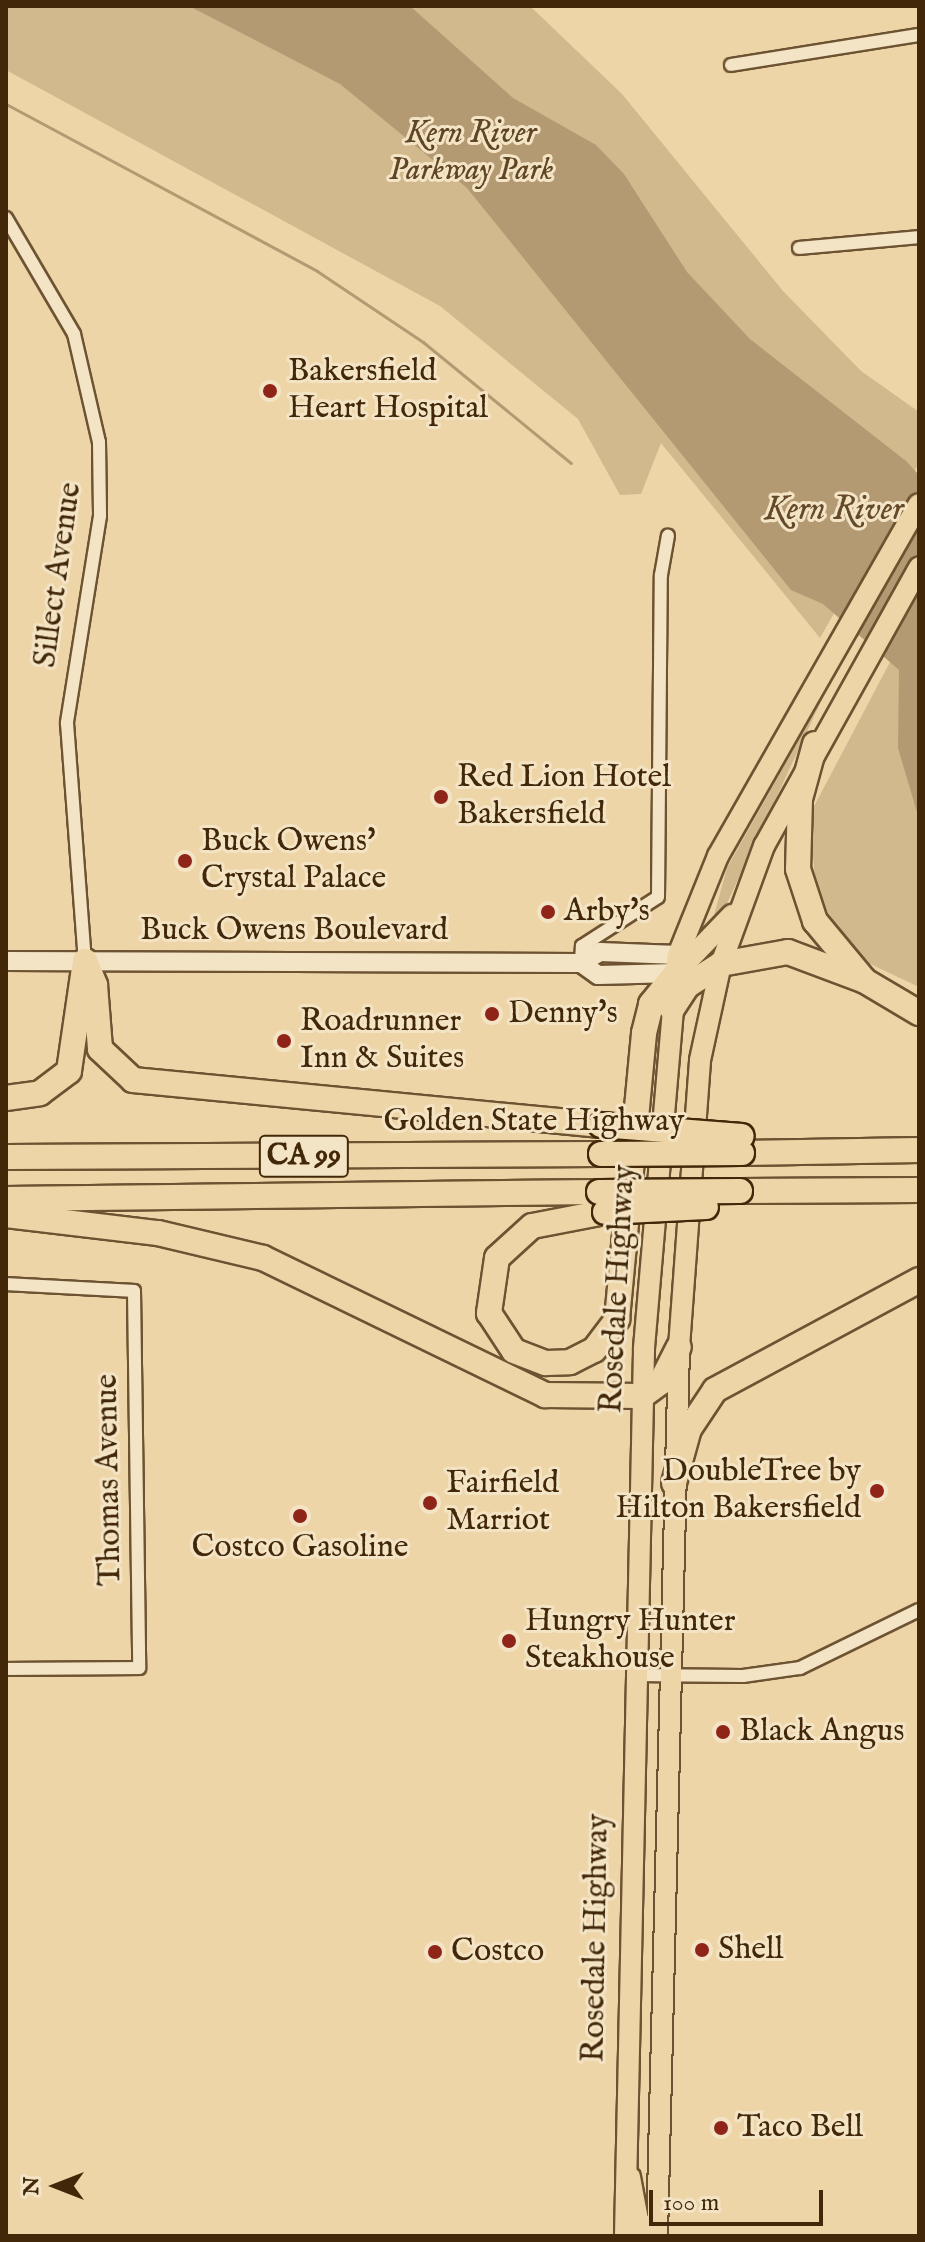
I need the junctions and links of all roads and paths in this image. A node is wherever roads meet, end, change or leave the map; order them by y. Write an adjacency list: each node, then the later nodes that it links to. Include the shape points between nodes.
1 (919, 35): 2 (street)
2 (731, 65)
3 (6, 218): 12 (street, Sillect Avenue, via 74,334 99,442 100,516 67,723)
4 (919, 237): 5 (street)
5 (799, 248)
6 (919, 504): 15 (main road, via 702,887)
7 (668, 536): 13 (street, via 661,575 658,897 582,946)
8 (919, 567): 9 (main road, Rosedale Highway)
9 (815, 744): 10 (main road, Rosedale Highway); 16 (highway, via 800,799 798,869 815,921)
10 (742, 902): 14 (main road, Rosedale Highway); 15 (main road)
11 (6, 961): 12 (main road, Buck Owens Boulevard)
12 (85, 961): 13 (main road, Buck Owens Boulevard); 20 (highway, via 69,1071 40,1093); 21 (highway, bridge, via 95,985 100,1049 133,1080 601,1125)
13 (581, 963): 15 (main road, Buck Owens Boulevard, via 598,975)
14 (721, 964): 15 (highway); 16 (highway, via 788,952); 19 (main road, Rosedale Highway)
15 (683, 968): 17 (highway); 19 (main road); 26 (highway, via 651,1004 644,1033 617,1319 594,1350 570,1362 514,1351 489,1313 497,1258 532,1226)
16 (865, 981): 18 (highway)
17 (672, 1009): 31 (main road, Rosedale Highway)
18 (919, 1013)
19 (707, 1017): 30 (main road, Rosedale Highway, via 687,1164)
20 (6, 1098)
21 (742, 1144): 22 (highway, Golden State Highway / CA 99, via 774,1151); 23 (highway, Golden State Highway / CA 99, bridge, via 601,1154)
22 (919, 1150)
23 (6, 1157)
24 (911, 1190): 26 (highway, bridge)
25 (6, 1199): 26 (highway, CA 99)
26 (602, 1202)
27 (6, 1215): 31 (highway, via 230,1248 318,1282 545,1395)
28 (919, 1280): 32 (highway, via 715,1390 689,1429)
29 (6, 1284): 34 (street, Thomas Avenue, via 134,1291 139,1668)
30 (679, 1347): 31 (highway, via 661,1382); 32 (main road, Rosedale Highway)
31 (642, 1396): 35 (main road, Rosedale Highway)
32 (674, 1483): 36 (main road, Rosedale Highway)
33 (919, 1610): 36 (street, via 800,1668)
34 (6, 1669)
35 (633, 1675): 36 (street); 37 (main road, Rosedale Highway)
36 (668, 1675): 41 (main road, Rosedale Highway)
37 (625, 2166): 38 (main road); 39 (main road, Rosedale Highway); 40 (main road)
38 (614, 2236)
39 (625, 2236)
40 (641, 2236)
41 (657, 2236)

